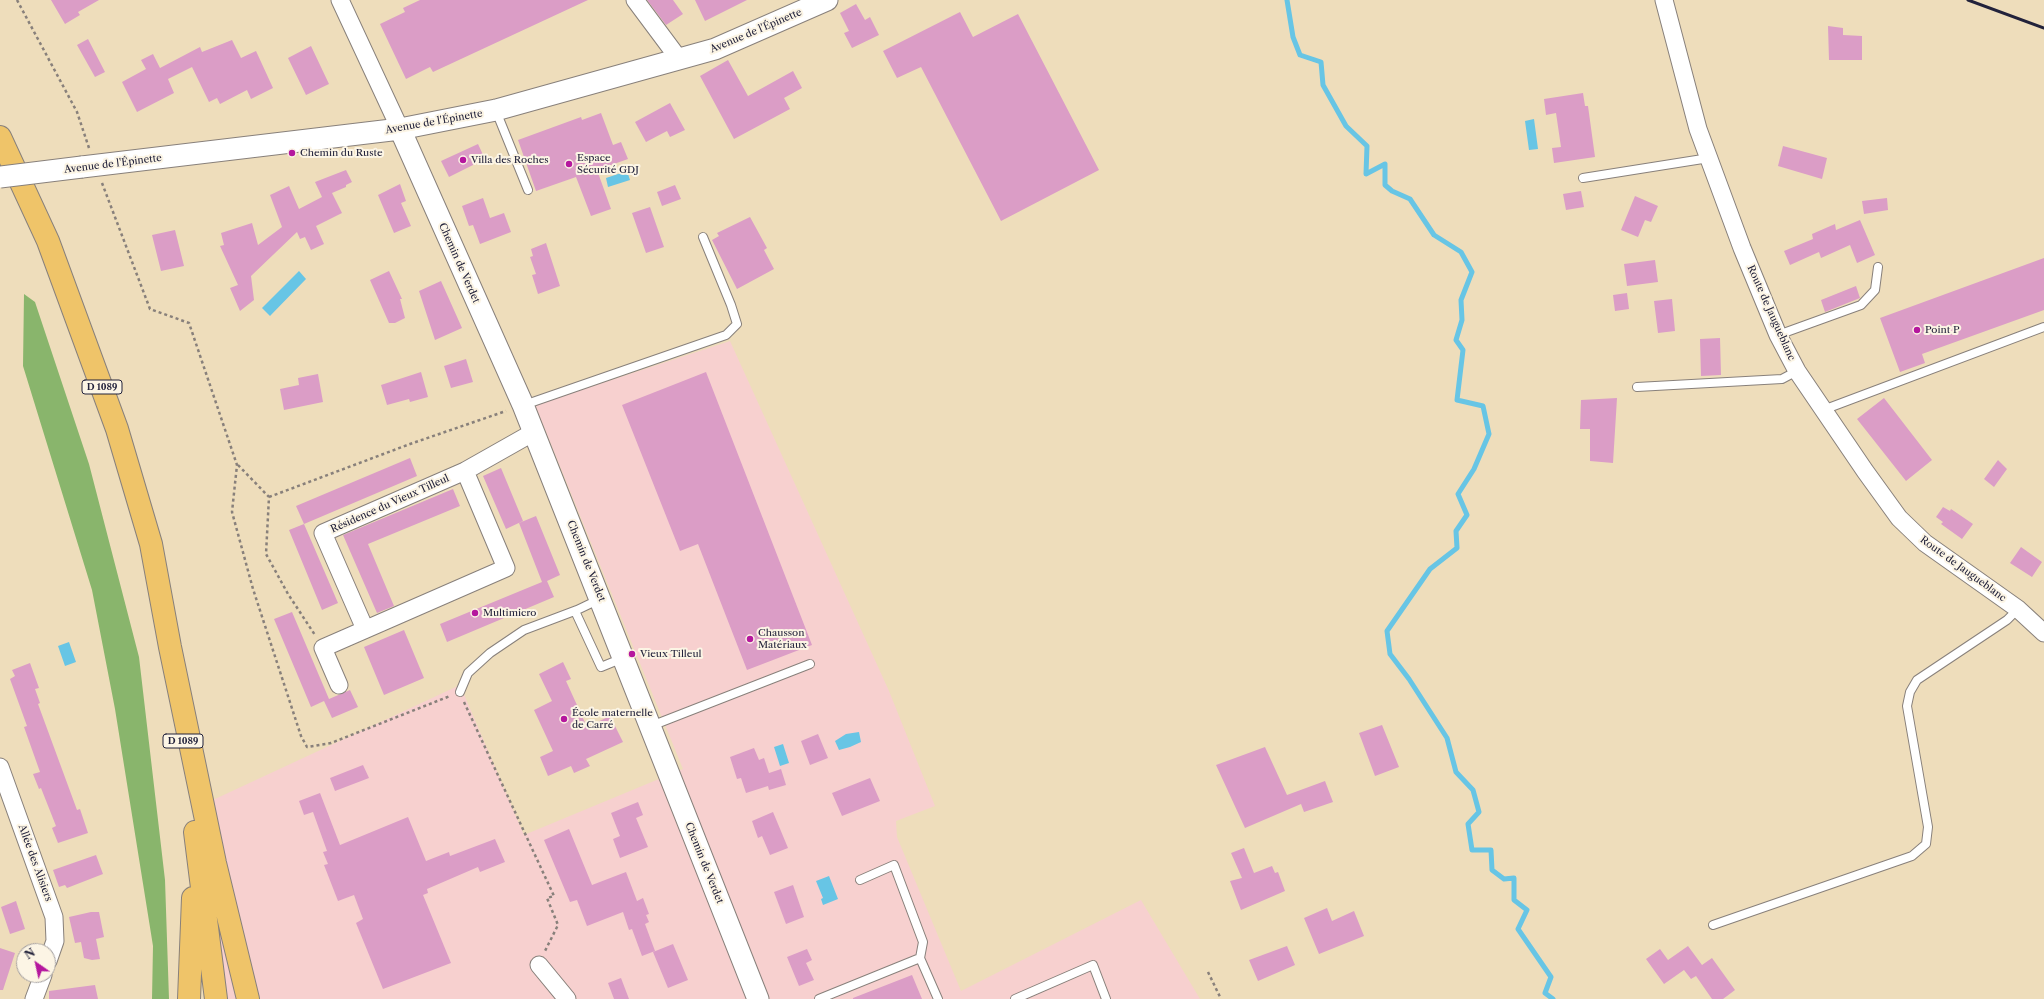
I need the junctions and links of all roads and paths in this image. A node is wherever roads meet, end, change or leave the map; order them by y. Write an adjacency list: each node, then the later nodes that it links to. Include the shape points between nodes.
1 (16, 0): 11 (path, via 76,112)
2 (340, 0): 8 (street)
3 (635, 0): 6 (street)
4 (827, 0): 6 (street, Avenue de l'Épinette, via 715,49)
5 (1664, 0): 10 (street, Route de Jaugueblanc, via 1698,129)
6 (679, 59): 7 (street, Avenue de l'Épinette)
7 (496, 110): 8 (street, Avenue de l'Épinette); 14 (lane)
8 (400, 129): 11 (street, Avenue de l'Épinette); 21 (street, Chemin de Verdet)
9 (0, 137): 31 (highway, D 1089, via 48,241 117,429 151,544)
10 (1709, 158): 13 (lane); 18 (street, Route de Jaugueblanc)
11 (89, 166): 12 (street, Avenue de l'Épinette, bridge); 25 (path, via 150,309 189,323 237,465)
12 (0, 177)
13 (1583, 178)
14 (528, 190)
15 (703, 237): 21 (lane, via 731,305 736,324 726,335)
16 (1878, 267): 18 (lane, via 1875,290 1861,305)
17 (2044, 327): 22 (lane)
18 (1778, 335): 19 (street, Route de Jaugueblanc)
19 (1797, 371): 20 (lane, via 1782,378); 22 (street, Route de Jaugueblanc)
20 (1637, 387)
21 (523, 405): 23 (street, Chemin de Verdet); 25 (path)
22 (1823, 410): 27 (street, Route de Jaugueblanc, via 1899,518 1936,551)
23 (534, 432): 24 (street, Résidence du Vieux Tilleul); 26 (street, Chemin de Verdet)
24 (465, 471): 29 (street, via 506,568); 29 (street, Résidence du Vieux Tilleul, via 323,533)
25 (269, 497): 32 (path, via 266,554)
26 (601, 599): 28 (lane); 33 (street, Chemin de Verdet)
27 (2018, 609): 30 (street, Route de Jaugueblanc); 41 (lane, via 2007,620 1917,680 1910,692 1907,706 1928,827 1926,844 1912,856)
28 (577, 610): 33 (lane, via 575,611 601,667); 36 (lane, via 524,630 490,653 468,674)
29 (365, 629): 32 (street)
30 (2044, 633)
31 (170, 646): 39 (highway, D 1089); 50 (highway, via 215,863)
32 (323, 648): 35 (street)
33 (623, 658): 37 (street, Chemin de Verdet)
34 (810, 664): 37 (lane)
35 (339, 685)
36 (460, 692): 44 (path, via 554,896 547,898 558,925)
37 (650, 727): 52 (street, Chemin de Verdet)
38 (0, 767): 42 (street, Allée des Alisiers, via 54,917)
39 (195, 835): 48 (highway); 49 (highway, D 1089)
40 (860, 880): 43 (lane, via 894,865 923,942)
41 (1713, 925)
42 (54, 943)
43 (920, 958): 53 (lane); 54 (lane)
44 (539, 965): 51 (street)
45 (1208, 972): 57 (path)
46 (40, 983): 47 (street)
47 (34, 999)
48 (189, 999)
49 (216, 999)
50 (248, 999)
51 (567, 999)
52 (758, 999)
53 (819, 999)
54 (938, 999)
55 (1015, 999): 56 (lane, via 1092,965)
56 (1106, 999)
57 (1221, 999)

